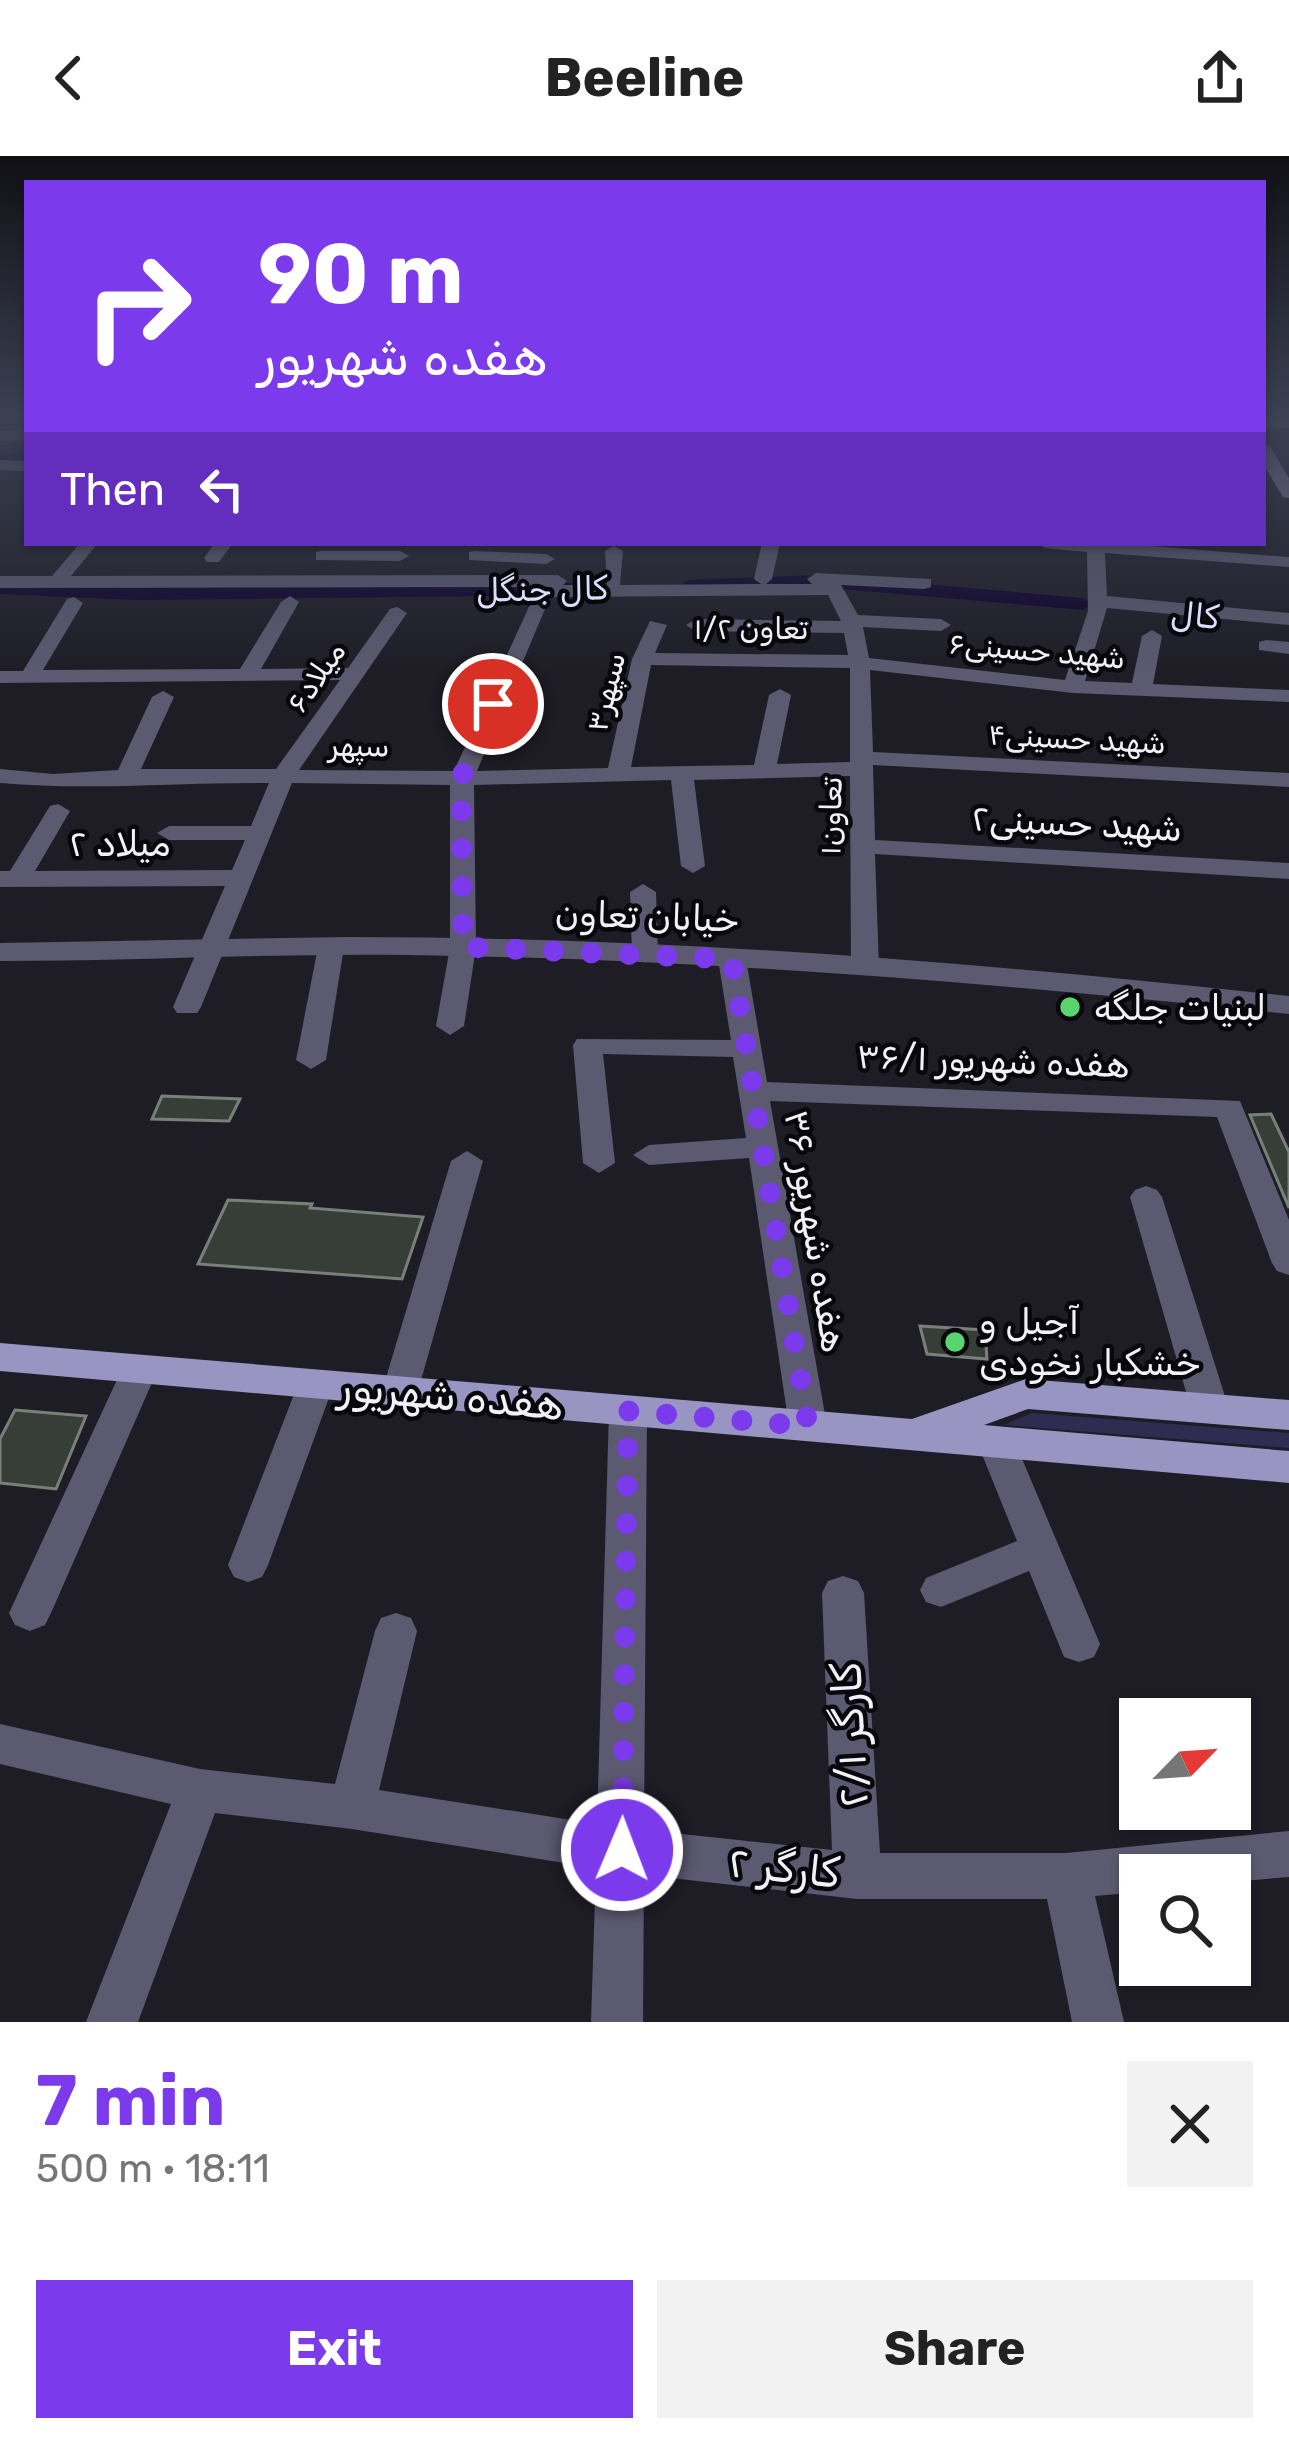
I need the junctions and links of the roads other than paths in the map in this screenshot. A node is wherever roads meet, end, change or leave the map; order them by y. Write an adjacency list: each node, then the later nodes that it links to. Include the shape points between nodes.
1 (87, 546): 14 (street)
2 (769, 546): 11 (street)
3 (1095, 546): 20 (street)
4 (1106, 546): 10 (street)
5 (405, 550): 8 (street); 16 (street)
6 (550, 551): 9 (street); 18 (street)
7 (614, 551): 12 (street)
8 (322, 556)
9 (475, 556)
10 (1288, 562): 17 (street)
11 (763, 579): 12 (street, via 646,570); 15 (street)
12 (613, 580): 18 (street)
13 (0, 582): 14 (street)
14 (57, 582): 16 (street)
15 (924, 583)
16 (381, 584): 18 (street)
17 (1286, 584)
18 (539, 586): 19 (street); 52 (street)
19 (718, 587): 25 (street, via 834,589); 29 (street)
20 (1097, 601): 24 (street); 39 (street)
21 (290, 602): 36 (street)
22 (74, 604): 38 (street)
23 (398, 613): 35 (street, میلاد۶)
24 (1289, 619)
25 (852, 624): 28 (street); 29 (street); 34 (street)
26 (657, 625): 33 (street, سپهر۳)
27 (696, 625): 29 (street)
28 (941, 625)
29 (730, 626)
30 (1152, 636): 40 (street)
31 (1267, 646): 32 (street)
32 (1289, 649)
33 (642, 659): 34 (street, تعاون ۱/۲); 48 (street, سپهر۳)
34 (860, 664): 39 (street, شهید حسینی۶); 45 (street, تعاون۱)
35 (355, 674): 36 (street); 49 (street, میلاد۶)
36 (248, 675): 38 (street)
37 (0, 677): 38 (street)
38 (29, 677)
39 (1072, 687): 40 (street, شهید حسینی۶)
40 (1141, 691): 42 (street, شهید حسینی۶)
41 (780, 694): 46 (street)
42 (1285, 696): 44 (street)
43 (163, 697): 51 (street)
44 (1288, 722)
45 (862, 763): 46 (street, سپهر); 53 (street, شهید حسینی۴); 57 (street, تعاون۱)
46 (764, 771): 47 (street, سپهر)
47 (682, 772): 48 (street, سپهر); 58 (street)
48 (618, 773): 52 (street, سپهر)
49 (284, 775): 51 (street, سپهر); 52 (street, سپهر); 56 (street, میلاد۶)
50 (0, 776): 51 (street, سپهر)
51 (126, 777)
52 (461, 778): 64 (street)
53 (1289, 779)
54 (58, 812): 61 (street)
55 (169, 833): 56 (street)
56 (257, 833): 60 (street, میلاد۶)
57 (860, 846): 59 (street, شهید حسینی۲); 69 (street, تعاون۱)
58 (692, 866)
59 (1289, 871)
60 (241, 878): 61 (street, میلاد ۲); 65 (street, میلاد۶)
61 (9, 879)
62 (643, 892): 67 (street)
63 (331, 947): 64 (street, خیابان تعاون); 65 (street, خیابان تعاون); 74 (street)
64 (463, 947): 67 (street, خیابان تعاون); 72 (street)
65 (211, 949): 66 (street, خیابان تعاون); 71 (street, میلاد۶)
66 (0, 952)
67 (645, 955): 68 (street, خیابان تعاون)
68 (732, 959): 69 (street, خیابان تعاون); 73 (street, هفده شهریور ۳۶)
69 (865, 968): 70 (street, خیابان تعاون)
70 (1289, 1005)
71 (187, 1007)
72 (451, 1026)
73 (746, 1049): 75 (street, هفده شهریور ۳۶); 79 (street, via 587,1045)
74 (311, 1060)
75 (753, 1091): 76 (street, هفده شهریور ۳۶); 81 (street, هفده شهریور ۳۶/۱, via 1229,1108)
76 (762, 1147): 77 (street); 89 (street, هفده شهریور ۳۶)
77 (649, 1155)
78 (467, 1161): 85 (street)
79 (599, 1163)
80 (1146, 1197): 86 (street)
81 (1289, 1263)
82 (0, 1357): 83 (main road, هفده شهریور)
83 (140, 1369): 84 (main road, هفده شهریور); 97 (street)
84 (316, 1384): 85 (main road, هفده شهریور); 94 (street)
85 (400, 1391): 87 (main road, هفده شهریور)
86 (1210, 1409): 88 (main road, هفده شهریور); 90 (main road, هفده شهریور, via 1026,1394)
87 (628, 1411): 89 (main road, هفده شهریور); 103 (street)
88 (1289, 1415)
89 (808, 1426): 90 (main road, هفده شهریور)
90 (902, 1434): 91 (main road, هفده شهریور)
91 (996, 1442): 92 (main road, هفده شهریور); 93 (street)
92 (1289, 1467)
93 (1040, 1549): 95 (street); 99 (street)
94 (248, 1565)
95 (941, 1590)
96 (843, 1593): 105 (street, کارگر ۲/۱)
97 (30, 1612)
98 (396, 1631): 102 (street)
99 (1079, 1644)
100 (0, 1744): 101 (street, کارگر ۲)
101 (200, 1790): 102 (street, کارگر ۲); 107 (street)
102 (352, 1807): 103 (street, کارگر ۲)
103 (622, 1850): 105 (street, کارگر ۲); 108 (street)
104 (1289, 1854): 106 (street, کارگر ۲)
105 (856, 1876): 106 (street, کارگر ۲)
106 (1066, 1876): 109 (street)
107 (112, 2022)
108 (617, 2022)
109 (1099, 2022)

